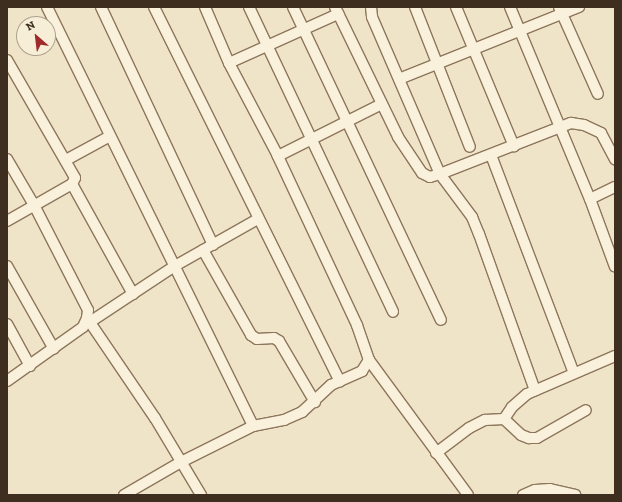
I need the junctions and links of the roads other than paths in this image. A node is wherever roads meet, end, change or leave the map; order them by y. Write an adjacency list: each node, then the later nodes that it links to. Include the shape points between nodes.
1 (47, 7): 26 (street)
2 (101, 7): 42 (street)
3 (154, 7): 40 (street)
4 (205, 7): 19 (street)
5 (249, 7): 16 (street)
6 (292, 7): 14 (street)
7 (371, 7): 21 (street, via 372,17)
8 (415, 7): 20 (street)
9 (456, 7): 17 (street)
10 (510, 7): 15 (street)
11 (579, 7): 13 (street)
12 (336, 10): 14 (street); 23 (street)
13 (560, 11): 15 (street); 22 (street)
14 (303, 30): 16 (street); 24 (street)
15 (521, 31): 17 (street); 25 (street)
16 (267, 46): 19 (street); 27 (street)
17 (474, 50): 20 (street); 28 (street)
18 (7, 60): 34 (street)
19 (229, 63): 31 (street)
20 (438, 64): 21 (street); 29 (street)
21 (399, 79): 35 (street)
22 (598, 94)
23 (382, 104): 24 (street); 35 (street, via 417,168 430,177)
24 (347, 120): 27 (street); 50 (street)
25 (560, 125): 28 (street); 33 (street, via 571,123 595,129 606,141); 38 (street)
26 (110, 136): 34 (street); 45 (street)
27 (312, 138): 31 (street); 48 (street)
28 (514, 146): 30 (street)
29 (470, 147)
30 (491, 155): 35 (street); 56 (street)
31 (278, 156): 54 (street, via 356,325)
32 (7, 159): 39 (street)
33 (615, 159)
34 (66, 160): 36 (street, via 76,178)
35 (440, 174): 59 (street, via 472,217)
36 (72, 184): 39 (street); 47 (street)
37 (615, 187): 38 (street)
38 (590, 199): 46 (street)
39 (34, 205): 41 (street); 49 (street, via 86,302)
40 (258, 219): 42 (street); 57 (street)
41 (7, 221)
42 (213, 245): 43 (street)
43 (203, 250): 45 (street); 60 (street, via 252,335 257,340 279,340)
44 (7, 266): 52 (street)
45 (173, 266): 47 (street); 63 (street)
46 (615, 266)
47 (133, 294): 49 (street)
48 (393, 312)
49 (89, 320): 52 (street); 65 (street)
50 (441, 320)
51 (7, 324): 55 (street)
52 (54, 349): 55 (street)
53 (615, 356): 56 (street)
54 (369, 360): 57 (street, via 362,371); 64 (street)
55 (30, 366): 58 (street)
56 (574, 373): 59 (street)
57 (340, 381): 60 (street, via 325,389)
58 (7, 382)
59 (535, 390): 62 (street, via 519,400)
60 (315, 402): 63 (street, via 302,412 284,420)
61 (586, 410): 62 (street, via 537,438 521,435)
62 (504, 419): 64 (street, via 485,420)
63 (253, 426): 65 (street)
64 (436, 453): 68 (street)
65 (181, 462): 66 (street); 67 (street)
66 (124, 495)
67 (201, 495)
68 (468, 495)
69 (524, 495): 70 (street, via 534,490 550,489)
70 (575, 495)

